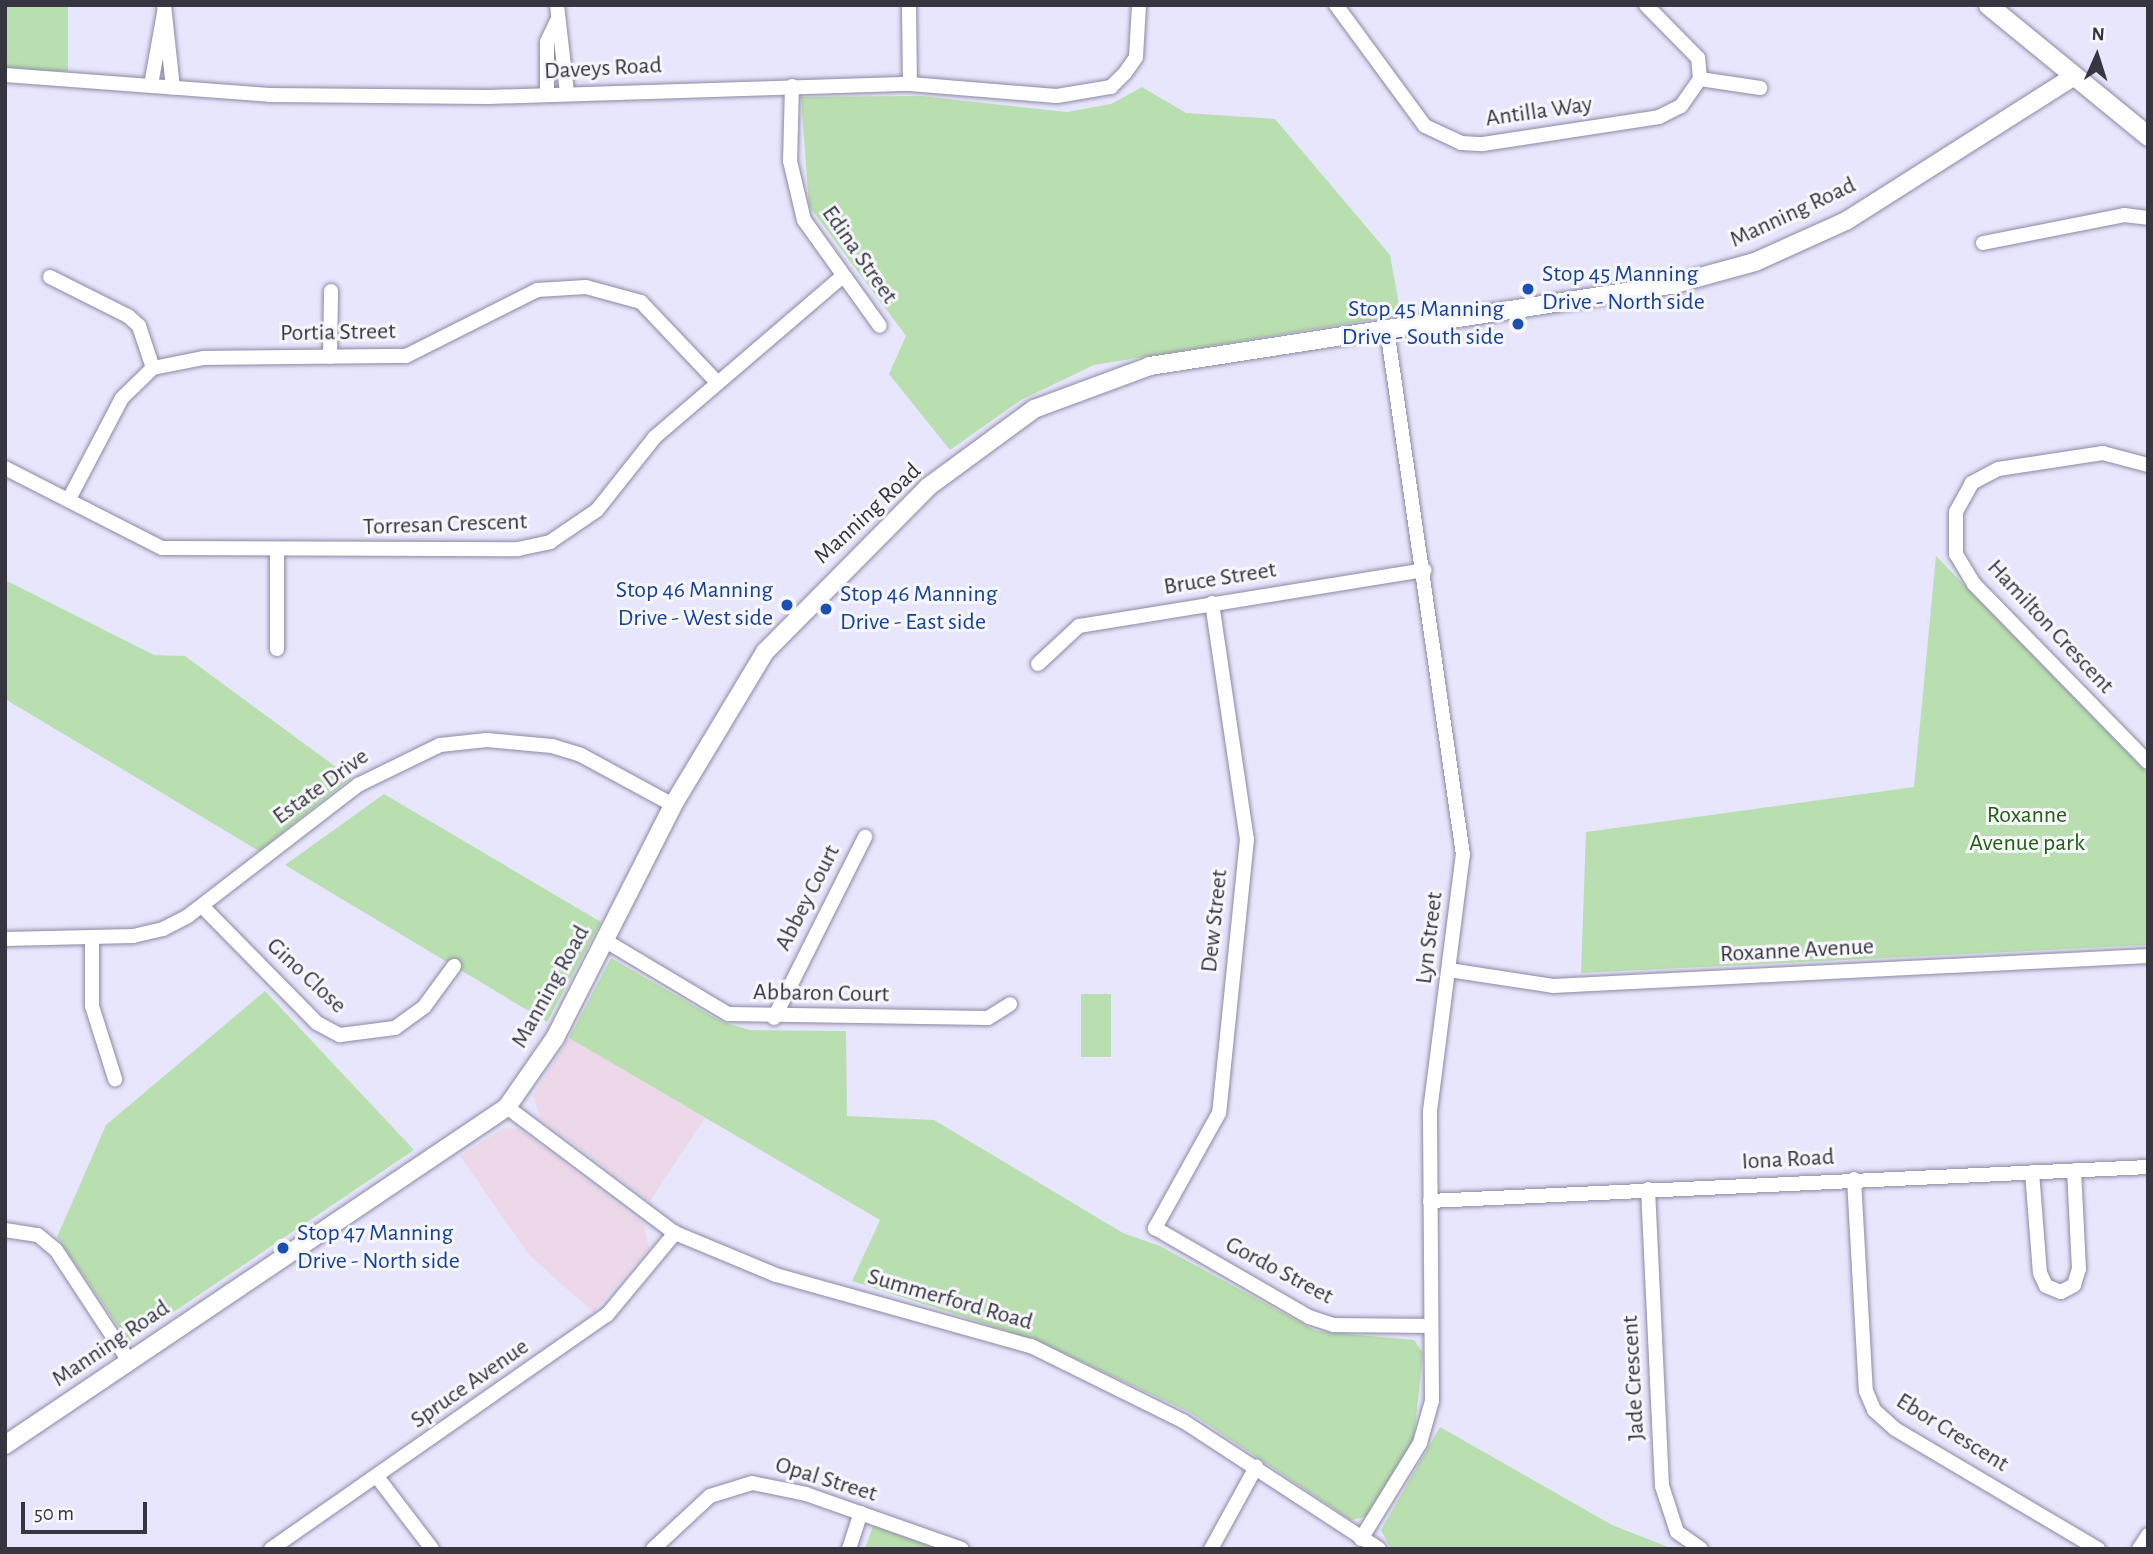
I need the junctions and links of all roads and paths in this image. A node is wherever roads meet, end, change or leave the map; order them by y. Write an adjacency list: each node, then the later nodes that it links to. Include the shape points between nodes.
1 (557, 5): 8 (street)
2 (909, 5): 12 (street)
3 (1139, 5): 12 (street, Daveys Road, via 1136,57 1111,87 1025,97)
4 (1336, 5): 11 (street, Antilla Way, via 1424,126 1461,143 1658,117 1681,106)
5 (1646, 5): 11 (street, via 1698,58)
6 (1988, 5): 10 (main road)
7 (164, 8): 13 (street); 15 (street, via 174,59)
8 (557, 21): 17 (street); 18 (street, via 548,42)
9 (5, 75): 13 (street, Daveys Road)
10 (2071, 78): 19 (main road); 26 (street, Manning Road, via 1846,221 1755,262 1671,285)
11 (1700, 79): 16 (street)
12 (910, 84): 14 (street, Daveys Road)
13 (151, 85): 15 (street, Daveys Road)
14 (792, 86): 17 (street, Daveys Road); 23 (street, Edina Street, via 790,161 796,196 804,220)
15 (173, 88): 18 (street, Daveys Road, via 269,95)
16 (1760, 88)
17 (567, 93): 18 (street, Daveys Road)
18 (547, 95)
19 (2148, 136)
20 (2148, 218): 21 (street, via 2124,215)
21 (1983, 243)
22 (50, 277): 28 (street, via 128,316 139,326)
23 (842, 277): 25 (street, Edina Street); 29 (street, Torresan Crescent)
24 (331, 291): 27 (street)
25 (880, 326)
26 (1387, 329): 34 (street, Lyn Street); 39 (street, Manning Road, via 1150,366 1034,409 928,487 765,652)
27 (330, 357): 28 (street, Portia Street, via 204,358); 29 (street, Portia Street, via 406,356 537,290 586,287 640,302)
28 (153, 368): 32 (street, via 121,398)
29 (716, 381): 33 (street, Torresan Crescent, via 654,437 597,510 550,542 518,549)
30 (2148, 465): 38 (street, Hamilton Crescent, via 2103,453 1998,469 1972,483 1956,512 1956,554 1974,584)
31 (5, 468): 32 (street, Torresan Crescent)
32 (69, 499): 33 (street, Torresan Crescent, via 162,548)
33 (277, 551): 36 (street)
34 (1424, 570): 35 (street, Bruce Street); 47 (street, Lyn Street, via 1464,855)
35 (1212, 603): 37 (street, Bruce Street, via 1079,626); 58 (street, Dew Street, via 1247,839 1219,1113)
36 (277, 649)
37 (1038, 664)
38 (2148, 762)
39 (673, 805): 41 (street, Estate Drive, via 581,755 552,746 487,740 440,745 400,760 358,785); 44 (street, Manning Road)
40 (864, 837): 49 (street, Abbey Court)
41 (202, 906): 42 (street, Estate Drive, via 163,929); 46 (street, Gino Close, via 317,1023 340,1035 395,1028 424,1007)
42 (92, 939): 43 (street, Estate Drive); 50 (street, via 92,1006)
43 (5, 940)
44 (606, 941): 49 (street, Abbaron Court, via 727,1014); 51 (street, Manning Road, via 555,1038)
45 (2148, 956): 47 (street, Roxanne Avenue, via 1553,985)
46 (454, 966)
47 (1449, 970): 57 (street, Lyn Street, via 1430,1111)
48 (1010, 1004): 49 (street, Abbaron Court, via 988,1018)
49 (774, 1018)
50 (115, 1079)
51 (507, 1107): 60 (street, Summerford Road); 62 (street, Manning Road)
52 (2148, 1167): 53 (street, Iona Road)
53 (2074, 1170): 54 (street, Iona Road); 54 (street, via 2079,1269 2074,1285 2061,1292 2046,1286 2040,1273)
54 (2032, 1172): 55 (street, Iona Road)
55 (1854, 1179): 56 (street, Iona Road); 77 (street, Ebor Crescent, via 1866,1391 1874,1410 1895,1429)
56 (1648, 1189): 57 (street, Iona Road); 76 (street, Jade Crescent, via 1662,1486 1677,1532)
57 (1430, 1201): 61 (street, Lyn Street)
58 (1155, 1228): 61 (street, Gordo Street, via 1309,1317 1334,1325)
59 (5, 1230): 62 (street, via 38,1235 56,1250)
60 (675, 1233): 64 (street, Summerford Road, via 776,1275 1031,1346 1183,1421); 65 (street, Spruce Avenue, via 607,1315)
61 (1431, 1326): 68 (street, Lyn Street, via 1432,1401 1420,1443)
62 (129, 1361): 63 (street, Manning Road)
63 (5, 1445)
64 (1256, 1467): 68 (street, Summerford Road); 74 (street)
65 (378, 1478): 69 (street, Spruce Avenue); 70 (street)
66 (861, 1513): 71 (street, Opal Street, via 775,1485 746,1484 693,1508); 72 (street); 73 (street, Opal Street)
67 (2148, 1535): 78 (street)
68 (1360, 1539): 75 (street, Summerford Road)
69 (271, 1549)
70 (432, 1549)
71 (653, 1549)
72 (849, 1549)
73 (962, 1549)
74 (1211, 1549)
75 (1379, 1549)
76 (1701, 1549)
77 (2098, 1549)
78 (2139, 1549)

